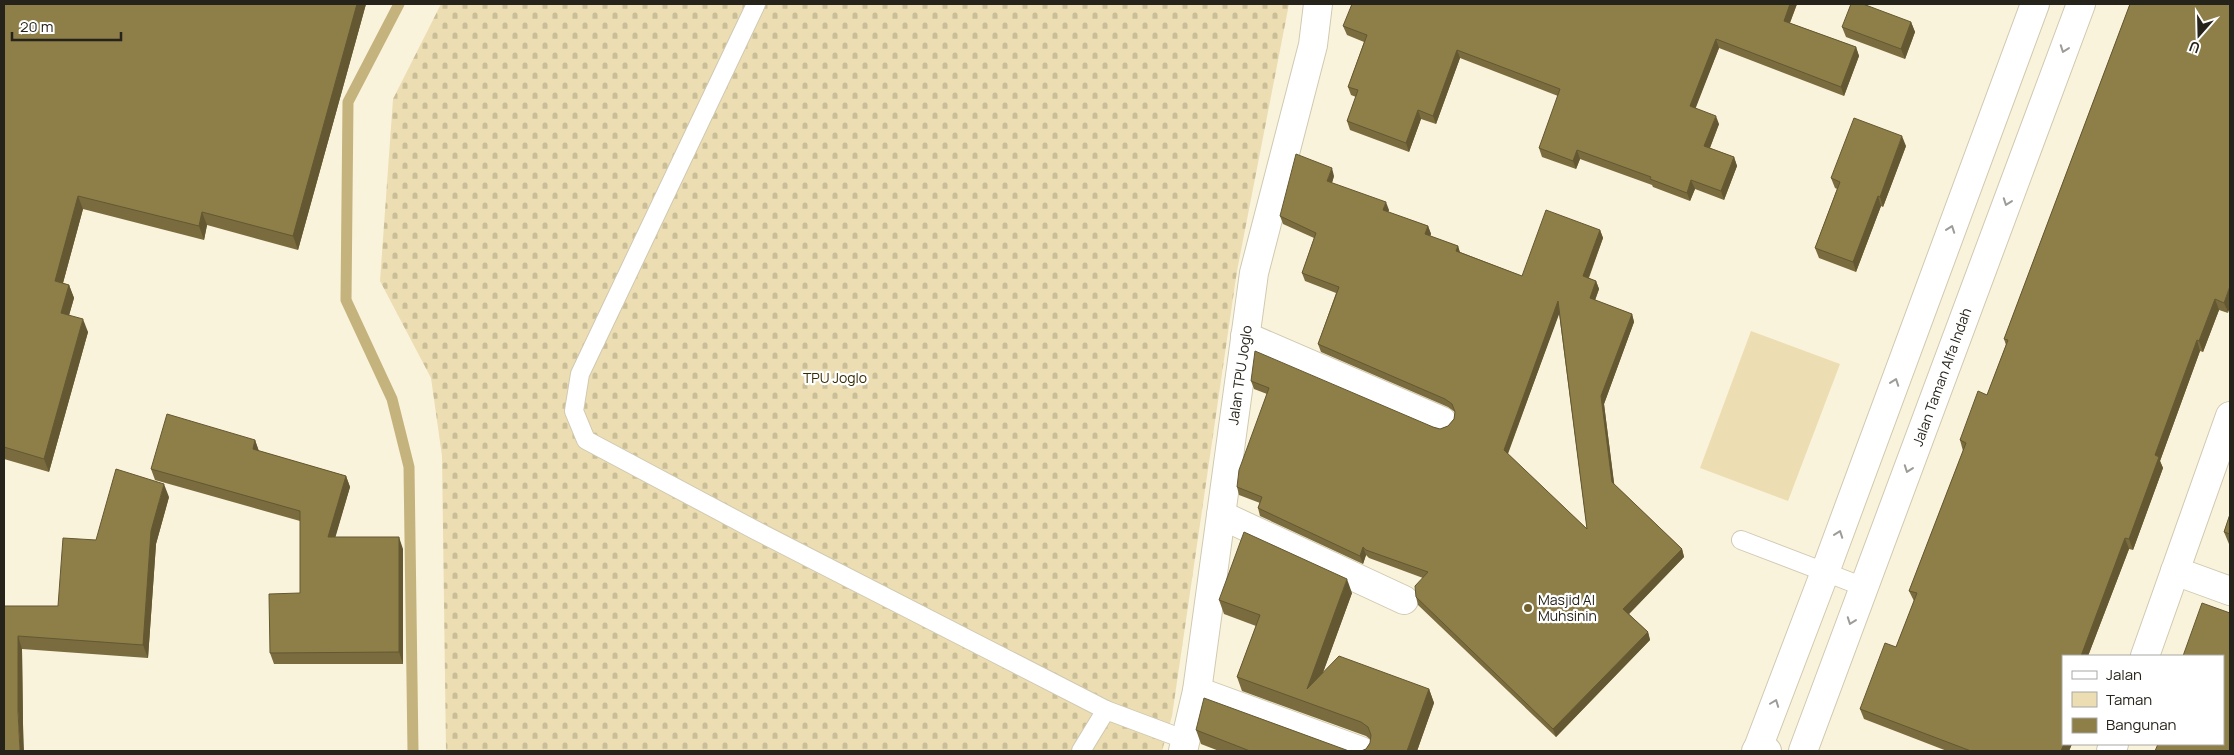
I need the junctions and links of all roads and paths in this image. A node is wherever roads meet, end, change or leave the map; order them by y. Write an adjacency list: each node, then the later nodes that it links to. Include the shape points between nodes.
1 (756, 4): 17 (lane, via 580,374 574,410 586,440)
2 (1318, 4): 5 (street, Jalan TPU Joglo, via 1313,45 1254,273)
3 (2035, 4): 11 (street, one-way to 3)
4 (2081, 4): 12 (street, Jalan Taman Alfa Indah, one-way to 12)
5 (1245, 336): 7 (street); 8 (street, Jalan TPU Joglo)
6 (2230, 416): 10 (street)
7 (1442, 421)
8 (1221, 515): 14 (street); 16 (street, Jalan TPU Joglo)
9 (1741, 540): 11 (lane)
10 (2175, 571): 13 (street); 15 (street)
11 (1825, 572): 12 (lane); 19 (street, one-way to 11)
12 (1864, 587): 22 (street, Jalan Taman Alfa Indah, one-way to 22)
13 (2230, 591)
14 (1404, 600)
15 (2145, 655)
16 (1197, 691): 18 (street, Jalan TPU Joglo); 21 (street)
17 (1106, 710): 18 (lane); 20 (lane)
18 (1185, 746)
19 (1760, 750)
20 (1081, 751)
21 (1361, 751)
22 (1803, 751)

